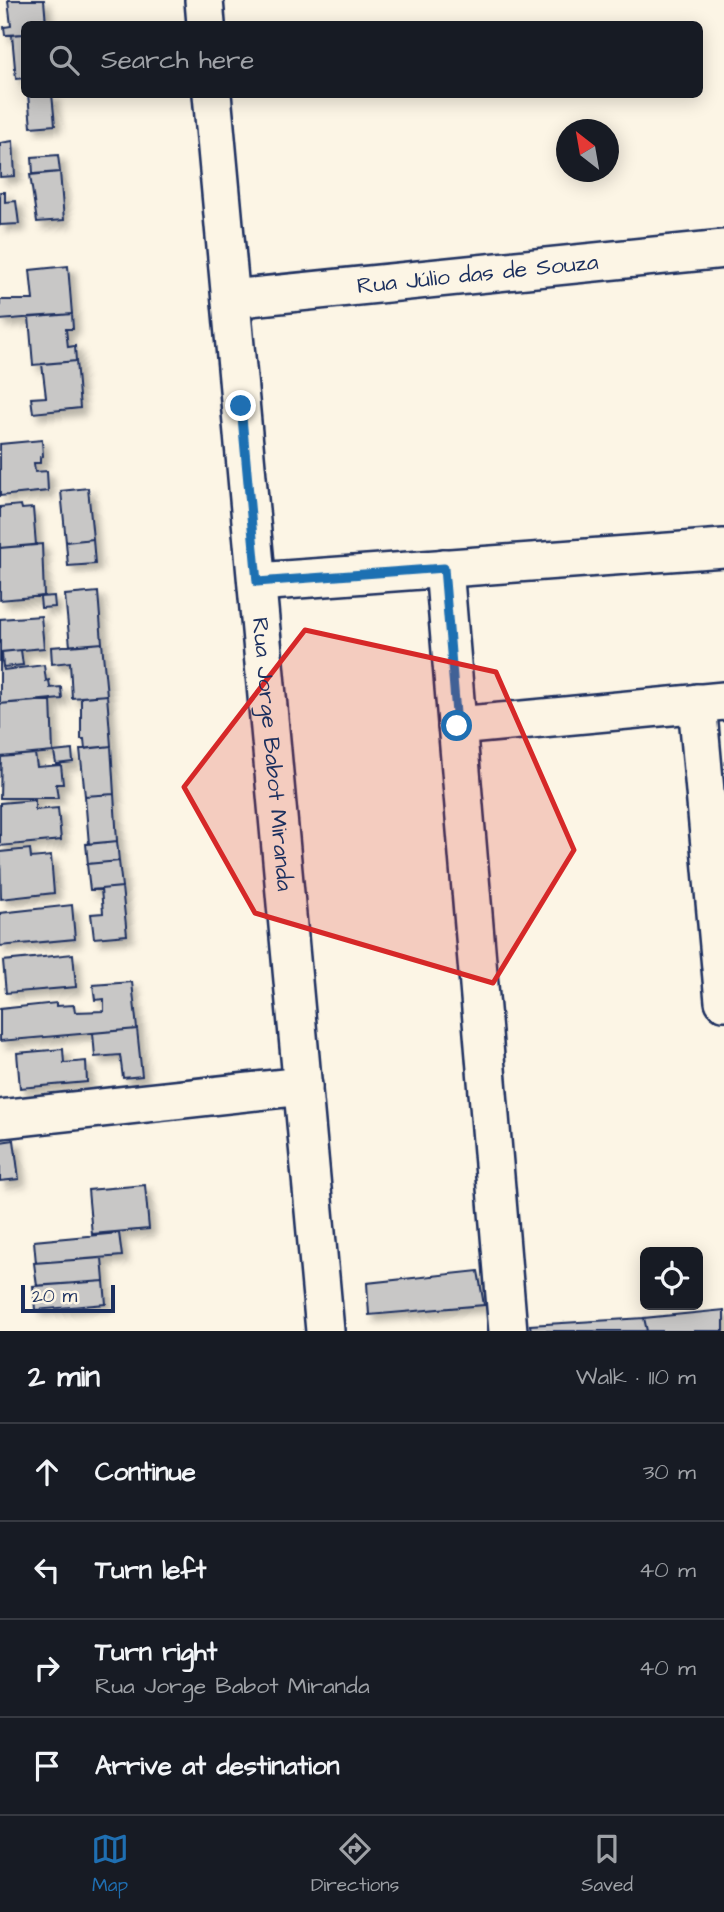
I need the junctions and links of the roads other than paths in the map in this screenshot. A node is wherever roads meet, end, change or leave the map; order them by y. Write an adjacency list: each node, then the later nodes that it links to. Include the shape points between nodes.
1 (204, 0): 2 (street)
2 (206, 21)
3 (212, 98): 5 (street, Rua Jorge Babot Miranda)
4 (724, 249): 5 (street, Rua Júlio das de Souza)
5 (231, 299): 8 (street, Rua Jorge Babot Miranda)
6 (724, 548): 7 (street)
7 (444, 568): 8 (street); 10 (street)
8 (257, 582): 12 (street, Rua Jorge Babot Miranda)
9 (710, 702): 10 (street); 11 (street)
10 (457, 726): 15 (street)
11 (724, 1001)
12 (303, 1086): 13 (street); 14 (street, Rua Jorge Babot Miranda)
13 (0, 1119)
14 (325, 1331)
15 (508, 1331)

